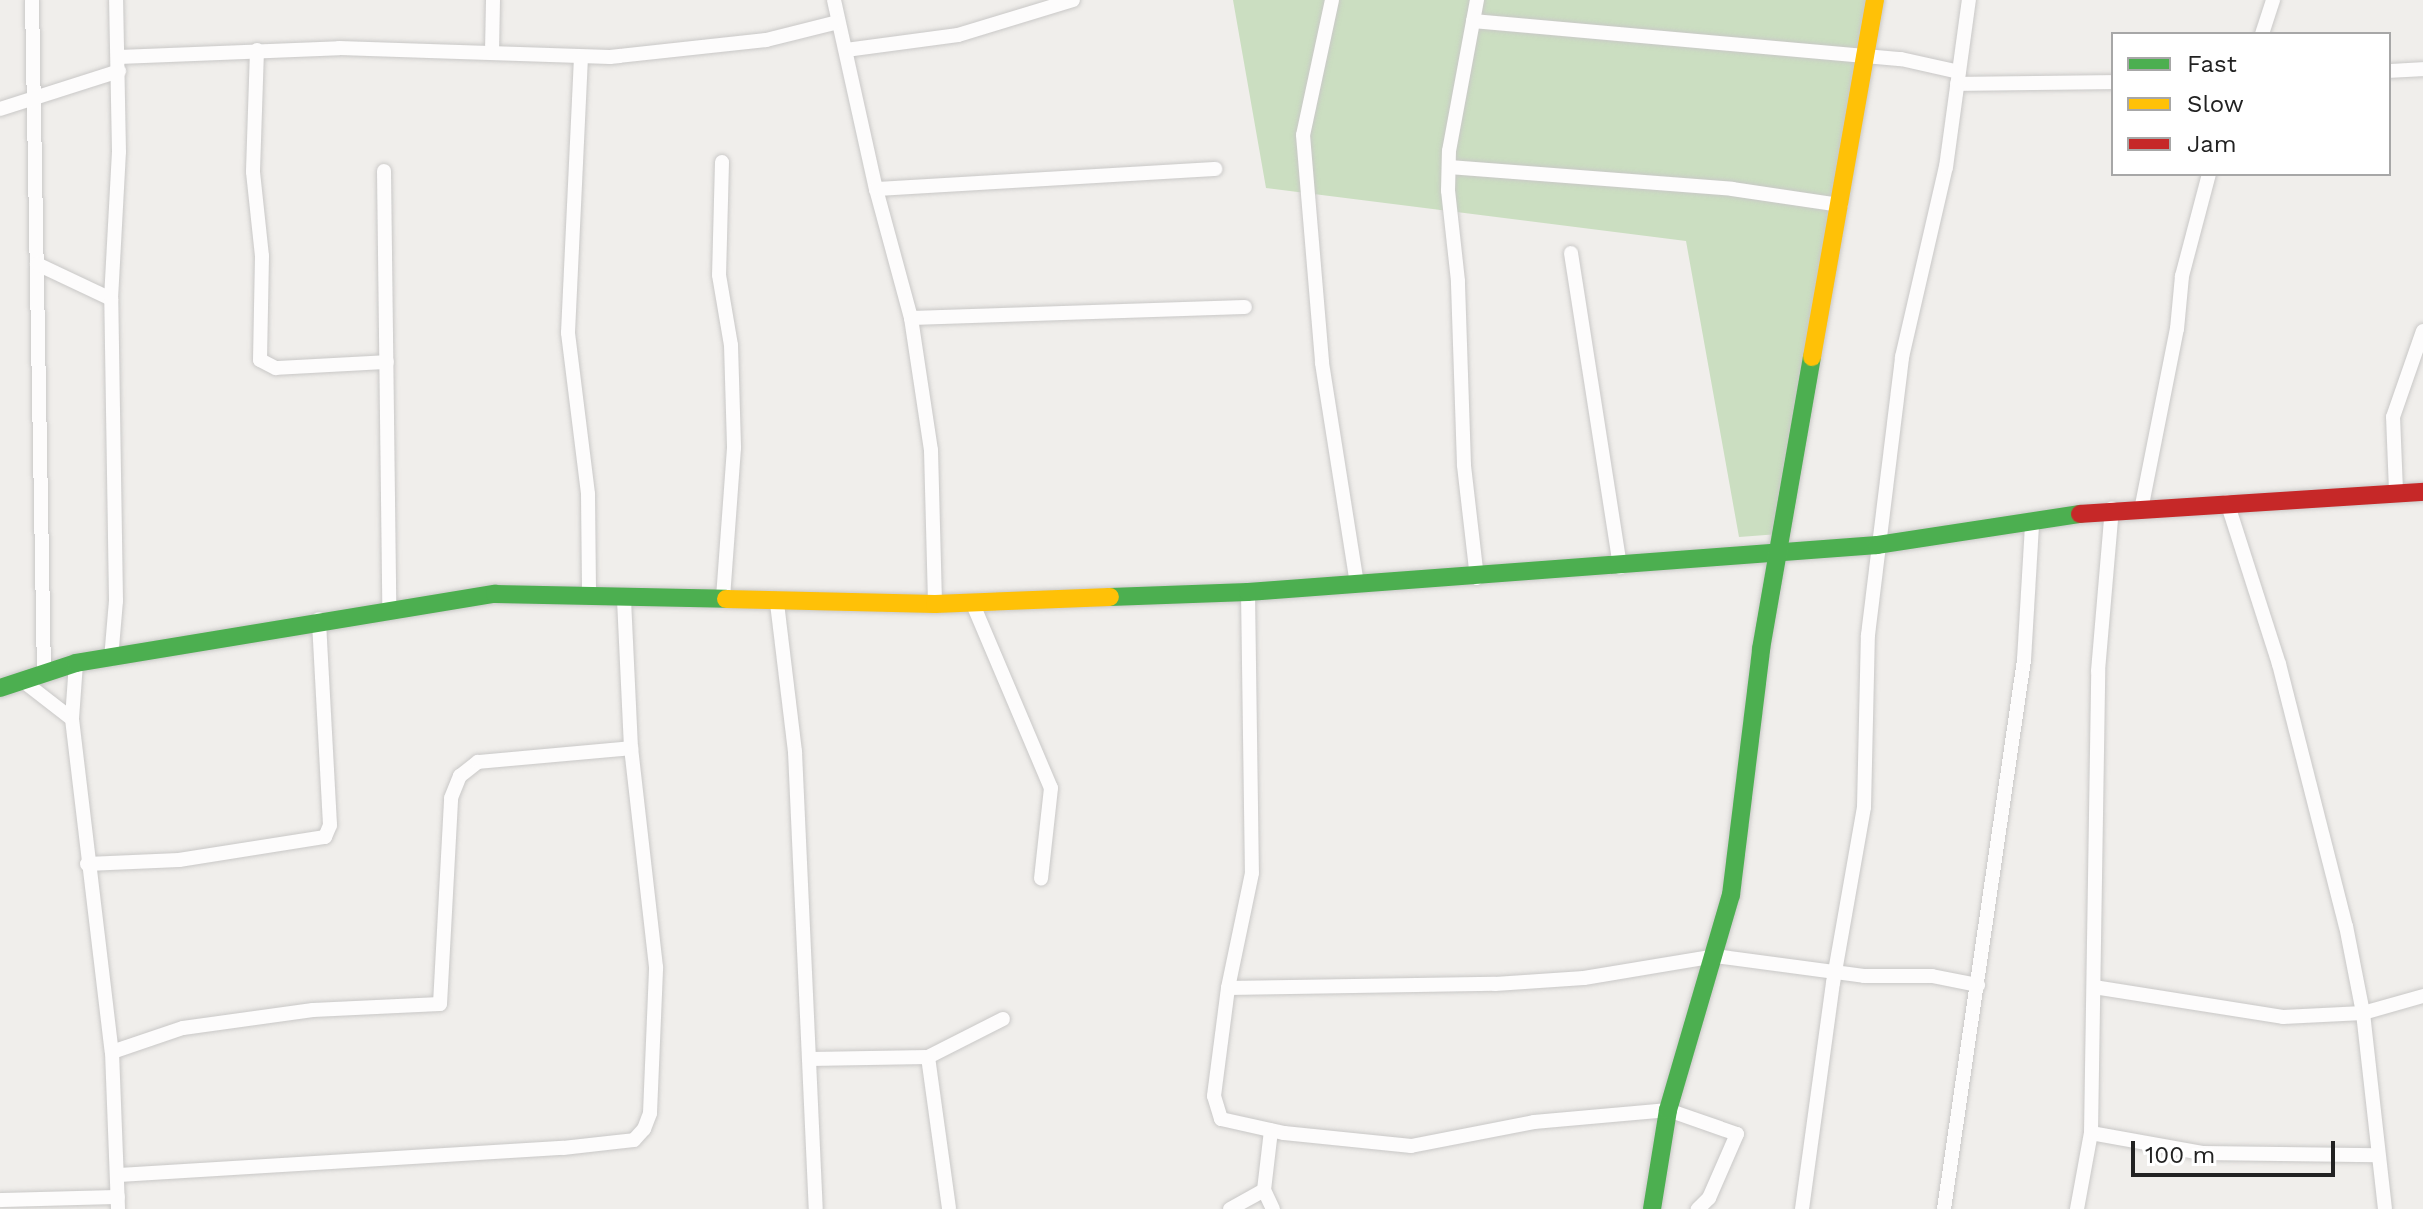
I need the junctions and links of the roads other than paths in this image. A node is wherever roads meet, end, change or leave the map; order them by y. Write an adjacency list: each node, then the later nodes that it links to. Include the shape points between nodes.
1 (32, 0): 24 (street)
2 (116, 0): 19 (street)
3 (493, 0): 16 (street)
4 (834, 0): 12 (street)
5 (1073, 0): 15 (street, via 958,35)
6 (1332, 0): 50 (street, via 1304,149 1322,363)
7 (1477, 0): 11 (street)
8 (1875, 0): 18 (street)
9 (1969, 0): 22 (street)
10 (2273, 0): 13 (street)
11 (1473, 21): 18 (street); 27 (street)
12 (838, 22): 15 (street); 17 (street, via 766,40)
13 (2263, 32)
14 (257, 50): 16 (street); 19 (street); 39 (street, via 253,172 262,256 260,360 276,368)
15 (846, 50): 31 (street)
16 (492, 52): 17 (street)
17 (581, 57): 52 (street, via 568,321 588,494)
18 (1865, 57): 22 (street); 32 (street)
19 (119, 64): 24 (street); 35 (street)
20 (2423, 69): 21 (street)
21 (2391, 71)
22 (1958, 78): 23 (street); 46 (street, via 1946,167 1902,357)
23 (2111, 82)
24 (33, 100): 25 (street); 34 (street)
25 (0, 109)
26 (722, 162): 54 (street, via 719,289 731,345 734,448)
27 (1449, 167): 32 (street, via 1732,189); 49 (street, via 1464,465)
28 (1215, 169): 31 (street)
29 (384, 171): 39 (street)
30 (2208, 176): 44 (street, via 2182,276 2177,329)
31 (876, 189): 37 (street)
32 (1841, 205): 47 (street)
33 (1571, 253): 48 (street)
34 (37, 264): 35 (street); 62 (street)
35 (111, 299): 60 (street, via 116,601)
36 (1245, 307): 37 (street)
37 (911, 318): 57 (street, via 931,450)
38 (2423, 331): 40 (street, via 2393,417)
39 (387, 362): 58 (street)
40 (2396, 491): 41 (street); 42 (street)
41 (2423, 492)
42 (2227, 502): 44 (street); 75 (street, via 2294,720)
43 (2112, 509): 44 (street); 45 (street); 72 (street, via 2098,671)
44 (2141, 510)
45 (2032, 524): 46 (street); 71 (street, via 2024,660)
46 (1877, 545): 47 (street); 70 (street, via 1868,635 1864,807)
47 (1777, 554): 48 (street); 69 (street, via 1745,754 1731,895)
48 (1620, 567): 49 (street)
49 (1477, 578): 50 (street)
50 (1357, 585): 51 (street)
51 (1248, 592): 55 (street); 73 (street, via 1252,873)
52 (589, 597): 53 (street); 58 (street, via 495,594)
53 (624, 599): 54 (street); 66 (street)
54 (723, 599): 56 (street)
55 (972, 602): 57 (street); 68 (street, via 1051,788)
56 (777, 603): 57 (street); 79 (street, via 795,752)
57 (935, 604)
58 (389, 609): 59 (street)
59 (319, 619): 60 (street); 67 (street, via 330,825 325,837 179,860)
60 (111, 659): 61 (street)
61 (76, 663): 62 (street); 65 (street)
62 (44, 675): 63 (street)
63 (23, 681): 64 (street); 65 (street)
64 (0, 688)
65 (72, 719): 67 (street)
66 (631, 748): 77 (street, via 478,762 460,776 451,798 440,1004 313,1010 183,1028); 84 (street, via 656,967 650,1113 634,1140)
67 (87, 864): 77 (street)
68 (1041, 878)
69 (1715, 956): 70 (street); 73 (street, via 1584,978 1495,984); 80 (street)
70 (1838, 973): 71 (street, via 1932,976); 94 (street)
71 (1978, 985): 95 (street)
72 (2094, 987): 75 (street, via 2283,1017); 82 (street)
73 (1228, 988): 81 (street, via 1214,1096 1221,1119)
74 (2423, 996): 75 (street)
75 (2363, 1013): 83 (street)
76 (1003, 1019): 78 (street)
77 (112, 1052): 84 (street)
78 (928, 1057): 79 (street); 89 (street)
79 (810, 1059): 88 (street)
80 (1668, 1110): 81 (street, via 1534,1122 1411,1146); 92 (street); 93 (street, via 1737,1134 1709,1198)
81 (1271, 1130): 85 (street)
82 (2091, 1133): 83 (street, via 2202,1153); 96 (street)
83 (2378, 1155): 97 (street)
84 (119, 1175): 87 (street)
85 (1264, 1190): 90 (street); 91 (street)
86 (0, 1200): 87 (street)
87 (118, 1203)
88 (816, 1209)
89 (949, 1209)
90 (1230, 1209)
91 (1273, 1209)
92 (1652, 1209)
93 (1698, 1209)
94 (1802, 1209)
95 (1944, 1209)
96 (2077, 1209)
97 (2385, 1209)

